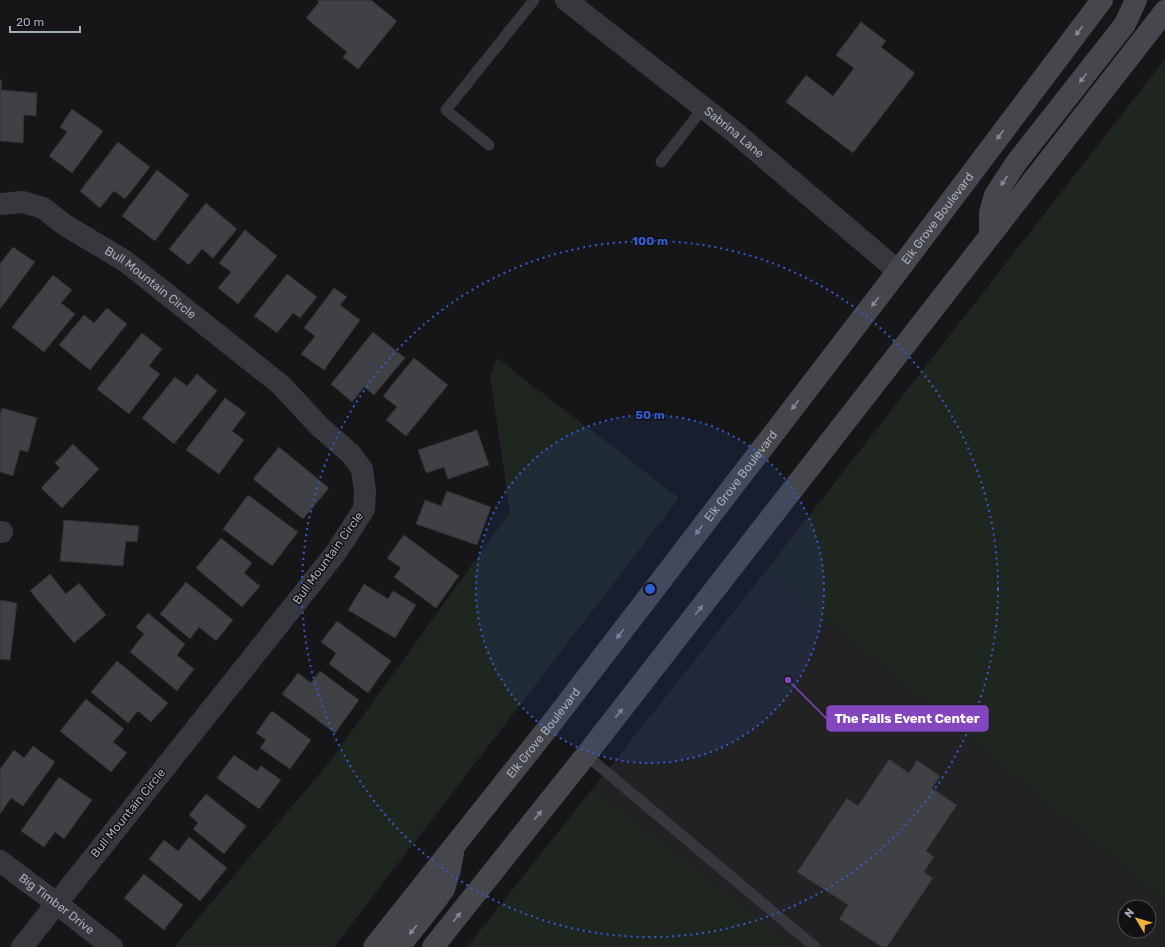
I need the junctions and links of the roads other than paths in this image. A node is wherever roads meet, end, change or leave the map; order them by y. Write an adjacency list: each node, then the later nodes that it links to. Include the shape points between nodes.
1 (534, 0): 7 (lane, via 446,110)
2 (566, 0): 6 (street, Sabrina Lane)
3 (1102, 0): 11 (main road, Elk Grove Boulevard, one-way to 11)
4 (1136, 0): 10 (main road, one-way to 10, via 1125,24 1016,163 995,195 990,213)
5 (1165, 11): 10 (main road)
6 (703, 108): 8 (lane); 11 (street, Sabrina Lane)
7 (489, 145)
8 (661, 162)
9 (0, 204): 15 (street, Bull Mountain Circle, via 23,202 43,208 65,225 131,266 282,385 320,427 350,453 362,469 366,490 364,509 320,574)
10 (990, 236): 12 (main road, one-way to 10)
11 (898, 271): 13 (main road, Elk Grove Boulevard, one-way to 13)
12 (586, 755): 20 (main road, one-way to 12); 21 (lane)
13 (454, 847): 18 (main road, Elk Grove Boulevard); 19 (main road, one-way to 19, via 444,889)
14 (0, 861): 15 (street, Big Timber Drive)
15 (56, 903): 16 (street, Bull Mountain Circle); 17 (street, Big Timber Drive)
16 (22, 947)
17 (112, 947)
18 (374, 947)
19 (399, 947)
20 (433, 947)
21 (815, 947)

